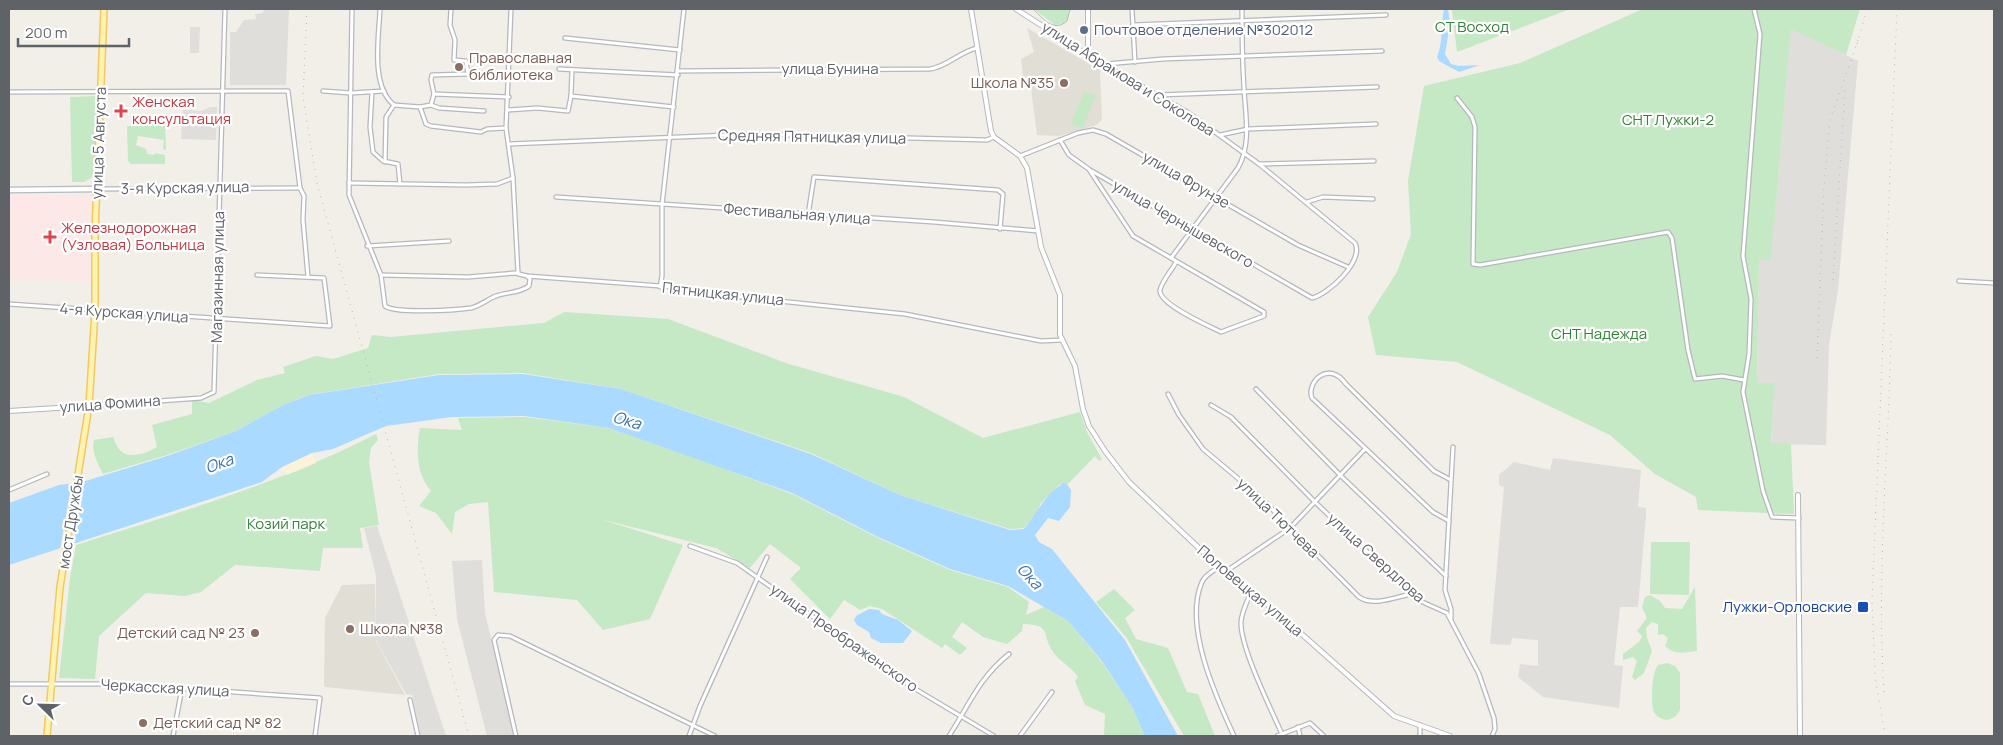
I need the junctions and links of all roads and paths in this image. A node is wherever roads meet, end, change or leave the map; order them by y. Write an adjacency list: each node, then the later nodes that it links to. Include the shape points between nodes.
1 (104, 9): 37 (main road, улица 5 Августа)
2 (225, 9): 33 (street, Магазинная улица)
3 (352, 9): 39 (street)
4 (380, 9): 34 (street, via 377,71)
5 (451, 9): 30 (street, via 454,60 466,61)
6 (511, 9): 44 (street)
7 (684, 9): 19 (street)
8 (971, 9): 18 (street)
9 (1016, 9): 21 (street, улица Абрамова и Соколова)
10 (1088, 9): 21 (street)
11 (1132, 9): 16 (street)
12 (1242, 9): 15 (street)
13 (1754, 9): 99 (street, via 1760,34 1743,256 1751,299 1749,354)
14 (1386, 15): 15 (street)
15 (1242, 20): 16 (street); 22 (street)
16 (1133, 25): 24 (street)
17 (565, 38): 19 (street)
18 (977, 48): 28 (street, улица Бунина, via 930,69); 56 (street)
19 (680, 50): 28 (street)
20 (1382, 51): 22 (street)
21 (1086, 54): 23 (street, улица Абрамова и Соколова)
22 (1243, 57): 24 (street); 41 (street)
23 (1092, 58): 25 (street, улица Абрамова и Соколова)
24 (1135, 62): 25 (street)
25 (1105, 64): 42 (street, улица Абрамова и Соколова)
26 (560, 69): 27 (street)
27 (572, 70): 31 (street); 43 (street)
28 (678, 70): 31 (street)
29 (484, 73): 30 (street)
30 (468, 74): 40 (street, via 432,75)
31 (678, 76): 49 (street)
32 (1377, 87): 41 (street)
33 (224, 89): 37 (street); 69 (street, via 288,91); 70 (street, Магазинная улица)
34 (384, 90): 38 (street); 47 (street)
35 (323, 91): 39 (street)
36 (9, 92): 37 (street)
37 (101, 92): 72 (main road, улица 5 Августа)
38 (372, 92): 39 (street); 63 (street, via 371,144 373,152)
39 (351, 93): 67 (street)
40 (434, 94): 44 (street); 46 (street)
41 (1244, 94): 42 (street); 54 (street)
42 (1157, 95): 55 (street, улица Абрамова и Соколова)
43 (571, 96): 49 (street); 50 (street, via 568,111)
44 (509, 97): 50 (street)
45 (1457, 98): 99 (street, via 1472,117 1475,127 1473,264 1668,232 1672,238 1695,379 1722,376)
46 (431, 105): 48 (street); 51 (street)
47 (394, 106): 48 (street); 63 (street, via 386,117)
48 (420, 107): 53 (street, via 426,124 431,126 481,132)
49 (674, 107): 57 (street)
50 (508, 110): 53 (street)
51 (484, 111)
52 (1376, 124): 54 (street)
53 (506, 128): 59 (street)
54 (1248, 129): 55 (street); 60 (street)
55 (1219, 135): 60 (street, улица Абрамова и Соколова)
56 (994, 137): 57 (street, Средняя Пятницкая улица, via 987,140 899,139 753,134); 61 (street)
57 (668, 138): 59 (street, Средняя Пятницкая улица); 77 (street)
58 (1060, 140): 61 (street, улица Фрунзе); 65 (street, улица Чернышевского, via 1070,155); 74 (street, улица Фрунзе, via 1088,130 1106,134)
59 (509, 144): 66 (street)
60 (1243, 154): 64 (street, улица Абрамова и Соколова); 74 (street, via 1238,168)
61 (1020, 156): 81 (street, via 1027,168)
62 (1374, 161): 64 (street)
63 (385, 162): 68 (street, via 398,164)
64 (1259, 164): 76 (street, улица Абрамова и Соколова)
65 (1090, 170): 80 (street, улица Чернышевского); 84 (street, via 1133,236)
66 (513, 178): 68 (street, via 497,184); 87 (street)
67 (350, 183): 68 (street); 83 (street, via 349,195)
68 (400, 184)
69 (300, 188): 70 (street, 3-я Курская улица); 91 (street, via 304,196)
70 (220, 189): 72 (street, 3-я Курская улица); 97 (street, Магазинная улица)
71 (9, 190): 72 (main road, 3-я Курская улица)
72 (97, 190): 96 (main road, улица 5 Августа)
73 (556, 197): 77 (street, Фестивальная улица)
74 (1215, 197): 80 (street); 86 (street, улица Фрунзе, via 1298,245)
75 (1373, 199): 76 (street, via 1322,197)
76 (1307, 202): 86 (street, улица Абрамова и Соколова, via 1355,243 1357,251 1353,264)
77 (662, 205): 78 (street, Фестивальная улица); 94 (street)
78 (808, 215): 79 (street, Фестивальная улица); 79 (street, via 814,177 998,190 1003,194)
79 (1000, 229): 81 (street, Фестивальная улица)
80 (1192, 229): 84 (street); 86 (street, улица Чернышевского, via 1312,298 1321,296 1333,286)
81 (1038, 231): 98 (street, via 1060,295)
82 (449, 241): 83 (street)
83 (367, 246): 89 (street)
84 (1170, 258): 85 (street)
85 (1176, 262): 85 (street, via 1264,312 1264,316 1221,332 1189,316 1162,299 1160,289)
86 (1348, 267)
87 (518, 273): 89 (street, Пятницкая улица, via 468,277); 90 (street, Пятницкая улица)
88 (257, 275): 91 (street)
89 (381, 275): 90 (street, via 388,309 472,308 496,296 524,290 529,286)
90 (527, 276): 94 (street, Пятницкая улица, via 570,277)
91 (308, 277): 97 (street, 4-я Курская улица, via 324,278 330,326)
92 (1959, 280): 93 (street)
93 (1994, 283)
94 (660, 287): 98 (street, Пятницкая улица, via 905,314 1041,341)
95 (9, 304): 96 (street, 4-я Курская улица)
96 (96, 311): 97 (street, 4-я Курская улица); 104 (main road, улица 5 Августа)
97 (217, 320): 102 (street, Магазинная улица, via 215,388)
98 (1062, 340): 120 (street, Половецкая улица, via 1075,366 1083,408 1092,432 1129,482)
99 (1744, 380): 115 (street, via 1743,392 1763,491 1772,517)
100 (1256, 389): 110 (street)
101 (1168, 394): 117 (street, улица Тютчева, via 1178,415 1203,449 1259,496)
102 (211, 395): 104 (street, улица Фомина)
103 (1211, 405): 114 (street, улица Свердлова, via 1232,417)
104 (89, 406): 105 (street, улица Фомина); 108 (main road, улица 5 Августа)
105 (9, 411)
106 (1453, 447): 111 (street)
107 (1365, 449): 110 (street); 111 (street, via 1312,398 1311,386 1327,373 1332,371 1340,375 1434,471); 116 (street, via 1433,512)
108 (82, 456): 128 (main road, мост Дружбы, via 60,587)
109 (47, 474): 112 (street)
110 (1341, 476): 114 (street); 122 (street)
111 (1451, 480): 116 (street)
112 (9, 490)
113 (1798, 495): 115 (street)
114 (1316, 503): 117 (street); 125 (street, улица Свердлова)
115 (1799, 518): 155 (street)
116 (1449, 521): 122 (street)
117 (1290, 528): 121 (street); 125 (street, улица Тютчева, via 1364,601 1381,601)
118 (690, 546): 123 (street, улица Преображенского, via 737,563)
119 (767, 557): 123 (street)
120 (1219, 567): 121 (street, Половецкая улица); 148 (street, via 1202,582 1198,607 1199,641 1211,685)
121 (1225, 572): 124 (street, Половецкая улица)
122 (1446, 576): 126 (street, via 1445,590)
123 (759, 578): 133 (street, улица Преображенского); 135 (street)
124 (1251, 592): 134 (street, Половецкая улица, via 1394,716); 137 (street, via 1241,624 1250,657)
125 (1411, 594): 126 (street, улица Свердлова, via 1447,613)
126 (1451, 619): 154 (street, улица Свердлова, via 1479,674 1494,718)
127 (1009, 654): 133 (street, via 983,679)
128 (52, 683): 129 (street, Черкасская улица); 130 (street, Черкасская улица); 138 (main road, мост Дружбы)
129 (9, 684)
130 (182, 688): 139 (street); 140 (street, Черкасская улица, via 320,698)
131 (1052, 692): 147 (street)
132 (410, 700): 141 (street)
133 (961, 718): 145 (street); 146 (street, улица Преображенского)
134 (1420, 725): 152 (street); 153 (street, Половецкая улица)
135 (693, 726): 142 (street, via 510,636 498,635 494,640); 143 (street); 144 (street)
136 (1298, 727): 137 (street); 150 (street); 151 (street, via 1310,723)
137 (1282, 734): 149 (street)
138 (47, 736)
139 (173, 736)
140 (315, 736)
141 (418, 736)
142 (516, 736)
143 (690, 736)
144 (715, 736)
145 (949, 736)
146 (994, 736)
147 (1020, 736)
148 (1234, 736)
149 (1277, 736)
150 (1300, 736)
151 (1324, 736)
152 (1420, 736)
153 (1450, 736)
154 (1492, 736)
155 (1800, 736)

